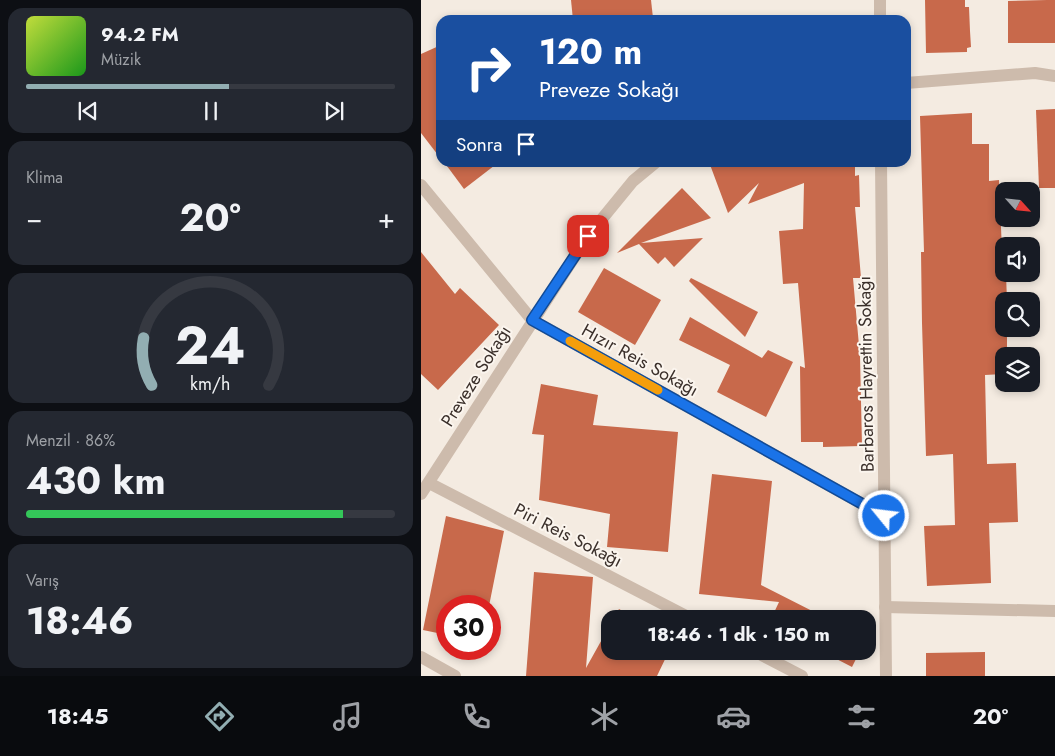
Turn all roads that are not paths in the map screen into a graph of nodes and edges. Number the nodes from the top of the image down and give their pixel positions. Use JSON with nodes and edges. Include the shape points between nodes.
{"nodes":[{"id":1,"x":879,"y":0,"type":"edge"},
{"id":2,"x":880,"y":15,"type":"edge"},
{"id":3,"x":1055,"y":76,"type":"edge"},
{"id":4,"x":911,"y":82,"type":"edge"},
{"id":5,"x":650,"y":167,"type":"edge"},
{"id":6,"x":881,"y":167,"type":"edge"},
{"id":7,"x":421,"y":185,"type":"edge"},
{"id":8,"x":532,"y":320,"type":"junction"},
{"id":9,"x":429,"y":483,"type":"junction"},
{"id":10,"x":421,"y":494,"type":"edge"},
{"id":11,"x":884,"y":516,"type":"junction"},
{"id":12,"x":885,"y":607,"type":"junction"},
{"id":13,"x":675,"y":610,"type":"edge"},
{"id":14,"x":1055,"y":611,"type":"edge"},
{"id":15,"x":421,"y":656,"type":"edge"},
{"id":16,"x":771,"y":660,"type":"edge"},
{"id":17,"x":455,"y":676,"type":"edge"},
{"id":18,"x":802,"y":676,"type":"edge"},
{"id":19,"x":886,"y":676,"type":"edge"}],
"edges":[{"from":1,"to":2,"type":"street"},
{"from":3,"to":4,"type":"street","via":[[1035,73]]},
{"from":5,"to":8,"type":"street","name":"Preveze Sokağı","via":[[633,181],[588,236]]},
{"from":6,"to":11,"type":"street","name":"Barbaros Hayrettin Sokağı"},
{"from":7,"to":8,"type":"street","name":"Hızır Reis Sokağı"},
{"from":8,"to":9,"type":"street","name":"Preveze Sokağı"},
{"from":8,"to":11,"type":"street","name":"Hızır Reis Sokağı"},
{"from":9,"to":10,"type":"street","name":"Preveze Sokağı"},
{"from":9,"to":13,"type":"street","name":"Piri Reis Sokağı"},
{"from":11,"to":12,"type":"street","name":"Barbaros Hayrettin Sokağı"},
{"from":12,"to":14,"type":"street"},
{"from":12,"to":19,"type":"street","name":"Barbaros Hayrettin Sokağı"},
{"from":15,"to":17,"type":"street"},
{"from":16,"to":18,"type":"street"}]}
